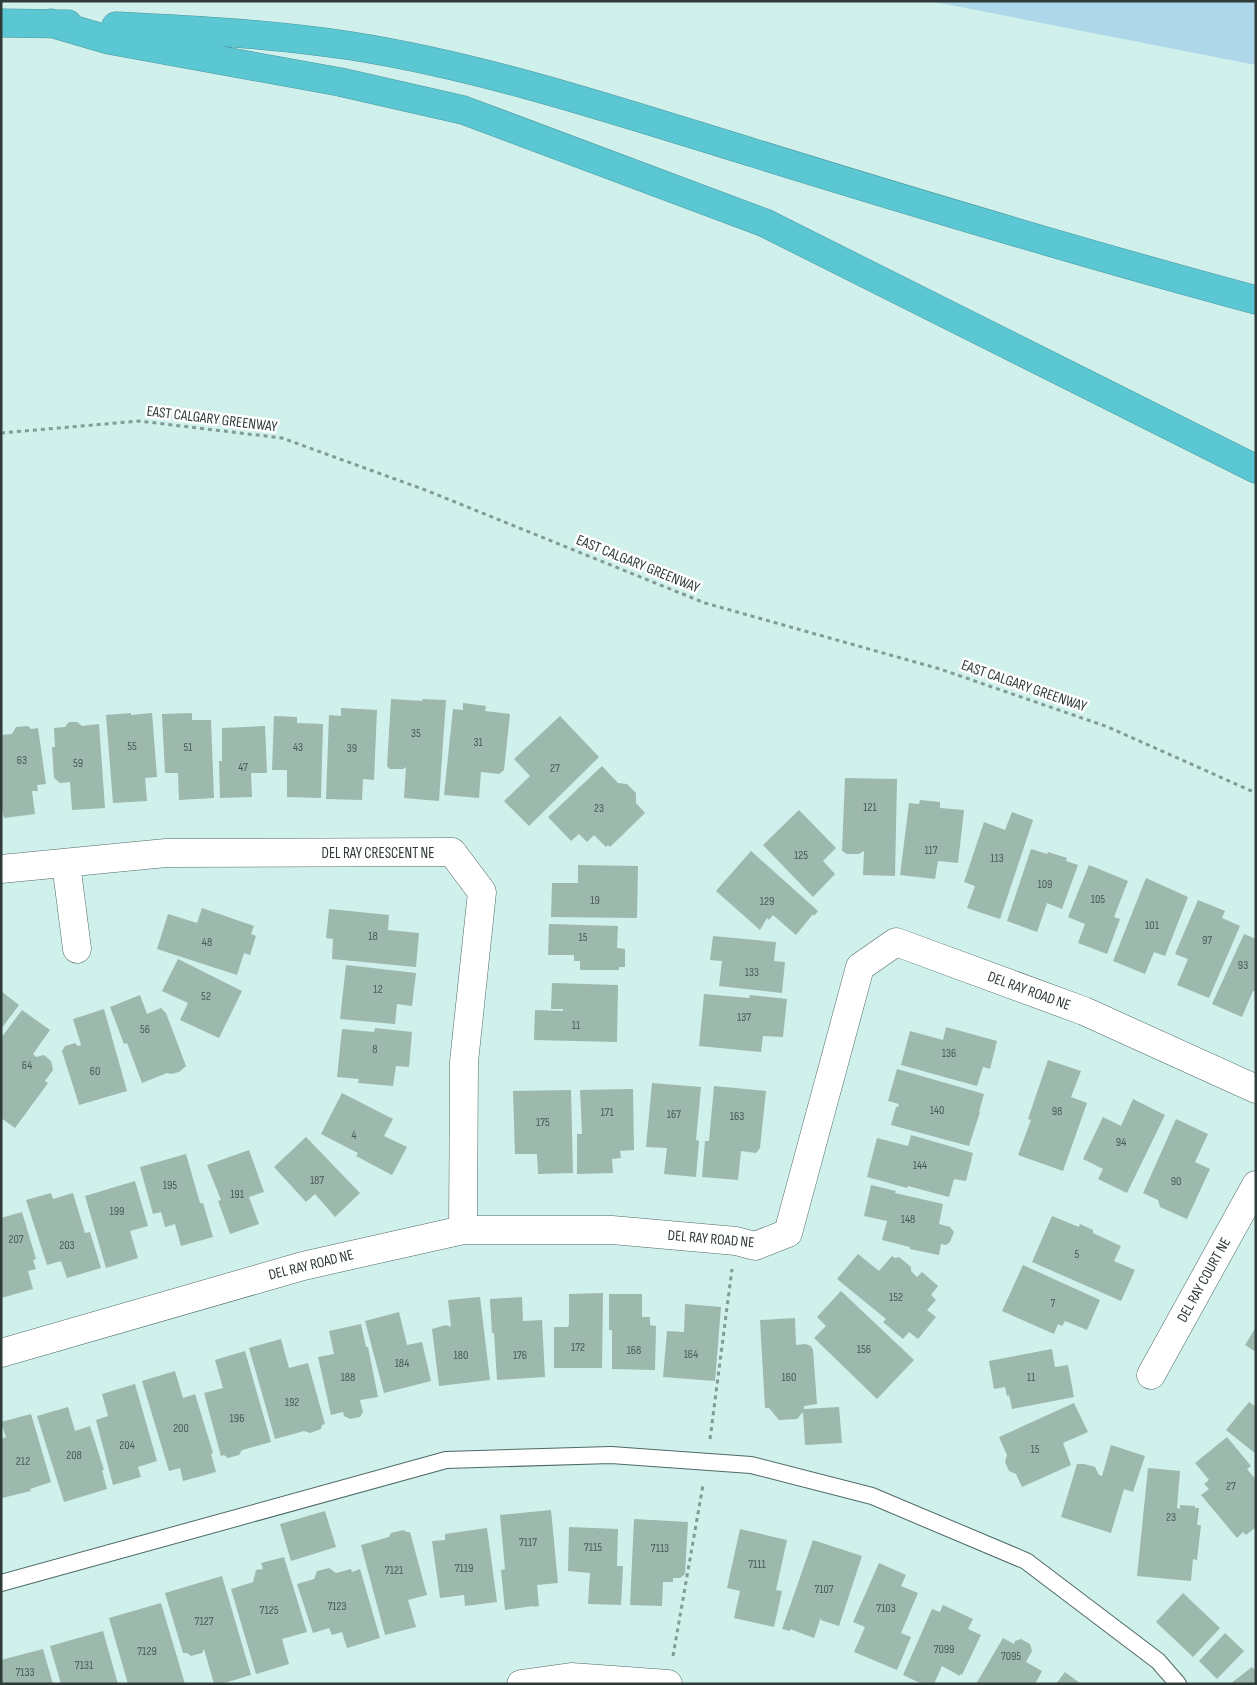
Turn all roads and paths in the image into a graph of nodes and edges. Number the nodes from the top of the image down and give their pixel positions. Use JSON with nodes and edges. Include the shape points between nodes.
{"nodes":[{"id":1,"x":1,"y":23,"type":"edge"},
{"id":2,"x":51,"y":23,"type":"junction"},
{"id":3,"x":1256,"y":300,"type":"edge"},
{"id":4,"x":1,"y":433,"type":"edge"},
{"id":5,"x":1256,"y":469,"type":"edge"},
{"id":6,"x":1256,"y":793,"type":"edge"},
{"id":7,"x":66,"y":863,"type":"junction"},
{"id":8,"x":1,"y":869,"type":"edge"},
{"id":9,"x":77,"y":949,"type":"dead end"},
{"id":10,"x":1256,"y":1089,"type":"edge"},
{"id":11,"x":1256,"y":1185,"type":"edge"},
{"id":12,"x":463,"y":1230,"type":"junction"},
{"id":13,"x":1,"y":1352,"type":"edge"},
{"id":14,"x":1151,"y":1375,"type":"dead end"},
{"id":15,"x":1,"y":1582,"type":"edge"},
{"id":16,"x":521,"y":1684,"type":"edge"},
{"id":17,"x":668,"y":1684,"type":"edge"},
{"id":18,"x":1178,"y":1684,"type":"edge"}],
"edges":[{"from":1,"to":2,"type":"highway"},
{"from":2,"to":3,"type":"highway","via":[[267,35],[352,46],[461,68],[604,106],[1100,257]]},
{"from":2,"to":5,"type":"highway","via":[[109,40],[340,82],[463,110],[766,223]]},
{"from":4,"to":6,"type":"path","name":"EAST CALGARY GREENWAY","via":[[139,421],[282,438],[428,492],[705,603],[940,669],[1108,727]]},
{"from":7,"to":8,"type":"street","name":"DEL RAY CRESCENT NE"},
{"from":7,"to":9,"type":"street"},
{"from":7,"to":12,"type":"street","name":"DEL RAY CRESCENT NE","via":[[166,853],[452,852],[482,892],[464,1062]]},
{"from":10,"to":12,"type":"street","name":"DEL RAY ROAD NE","via":[[1084,1011],[896,942],[860,967],[788,1233],[755,1246],[736,1241],[612,1230]]},
{"from":11,"to":14,"type":"street","name":"DEL RAY COURT NE"},
{"from":12,"to":13,"type":"street","name":"DEL RAY ROAD NE","via":[[303,1266]]},
{"from":15,"to":18,"type":"lane","via":[[446,1460],[611,1455],[751,1465],[872,1496],[1026,1561],[1158,1661]]},
{"from":16,"to":17,"type":"street","via":[[570,1677]]}]}
